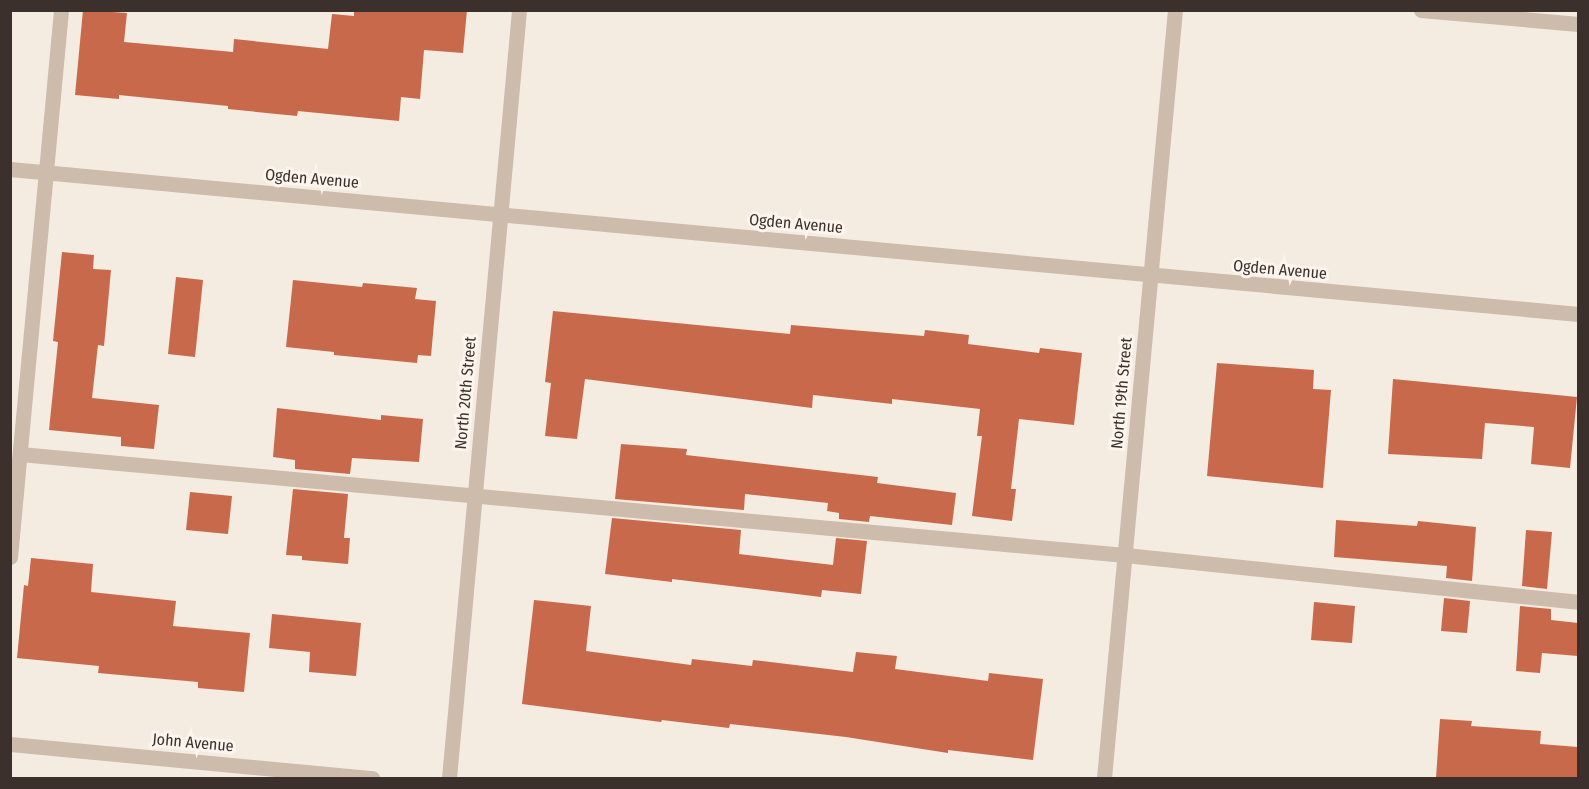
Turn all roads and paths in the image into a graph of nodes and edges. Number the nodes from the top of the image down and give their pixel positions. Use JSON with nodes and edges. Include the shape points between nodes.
{"nodes":[{"id":1,"x":61,"y":10,"type":"edge"},
{"id":2,"x":519,"y":10,"type":"edge"},
{"id":3,"x":1175,"y":10,"type":"edge"},
{"id":4,"x":1421,"y":10,"type":"edge"},
{"id":5,"x":1578,"y":24,"type":"edge"},
{"id":6,"x":10,"y":169,"type":"edge"},
{"id":7,"x":46,"y":172,"type":"junction"},
{"id":8,"x":501,"y":214,"type":"junction"},
{"id":9,"x":1150,"y":276,"type":"junction"},
{"id":10,"x":1578,"y":314,"type":"edge"},
{"id":11,"x":20,"y":454,"type":"junction"},
{"id":12,"x":475,"y":496,"type":"junction"},
{"id":13,"x":1125,"y":555,"type":"junction"},
{"id":14,"x":10,"y":557,"type":"edge"},
{"id":15,"x":1578,"y":602,"type":"edge"},
{"id":16,"x":10,"y":744,"type":"edge"},
{"id":17,"x":372,"y":778,"type":"edge"},
{"id":18,"x":449,"y":778,"type":"edge"},
{"id":19,"x":1104,"y":778,"type":"edge"}],
"edges":[{"from":1,"to":7,"type":"street"},
{"from":2,"to":8,"type":"street","name":"North 20th Street"},
{"from":3,"to":9,"type":"street","name":"North 19th Street"},
{"from":4,"to":5,"type":"street"},
{"from":6,"to":7,"type":"street","name":"Ogden Avenue"},
{"from":7,"to":8,"type":"street","name":"Ogden Avenue"},
{"from":7,"to":11,"type":"street"},
{"from":8,"to":9,"type":"street","name":"Ogden Avenue"},
{"from":8,"to":12,"type":"street","name":"North 20th Street"},
{"from":9,"to":10,"type":"street","name":"Ogden Avenue"},
{"from":9,"to":13,"type":"street","name":"North 19th Street"},
{"from":11,"to":12,"type":"street"},
{"from":11,"to":14,"type":"street"},
{"from":12,"to":13,"type":"street"},
{"from":12,"to":18,"type":"street","name":"North 20th Street"},
{"from":13,"to":15,"type":"street"},
{"from":13,"to":19,"type":"street","name":"North 19th Street"},
{"from":16,"to":17,"type":"street","name":"John Avenue"}]}
